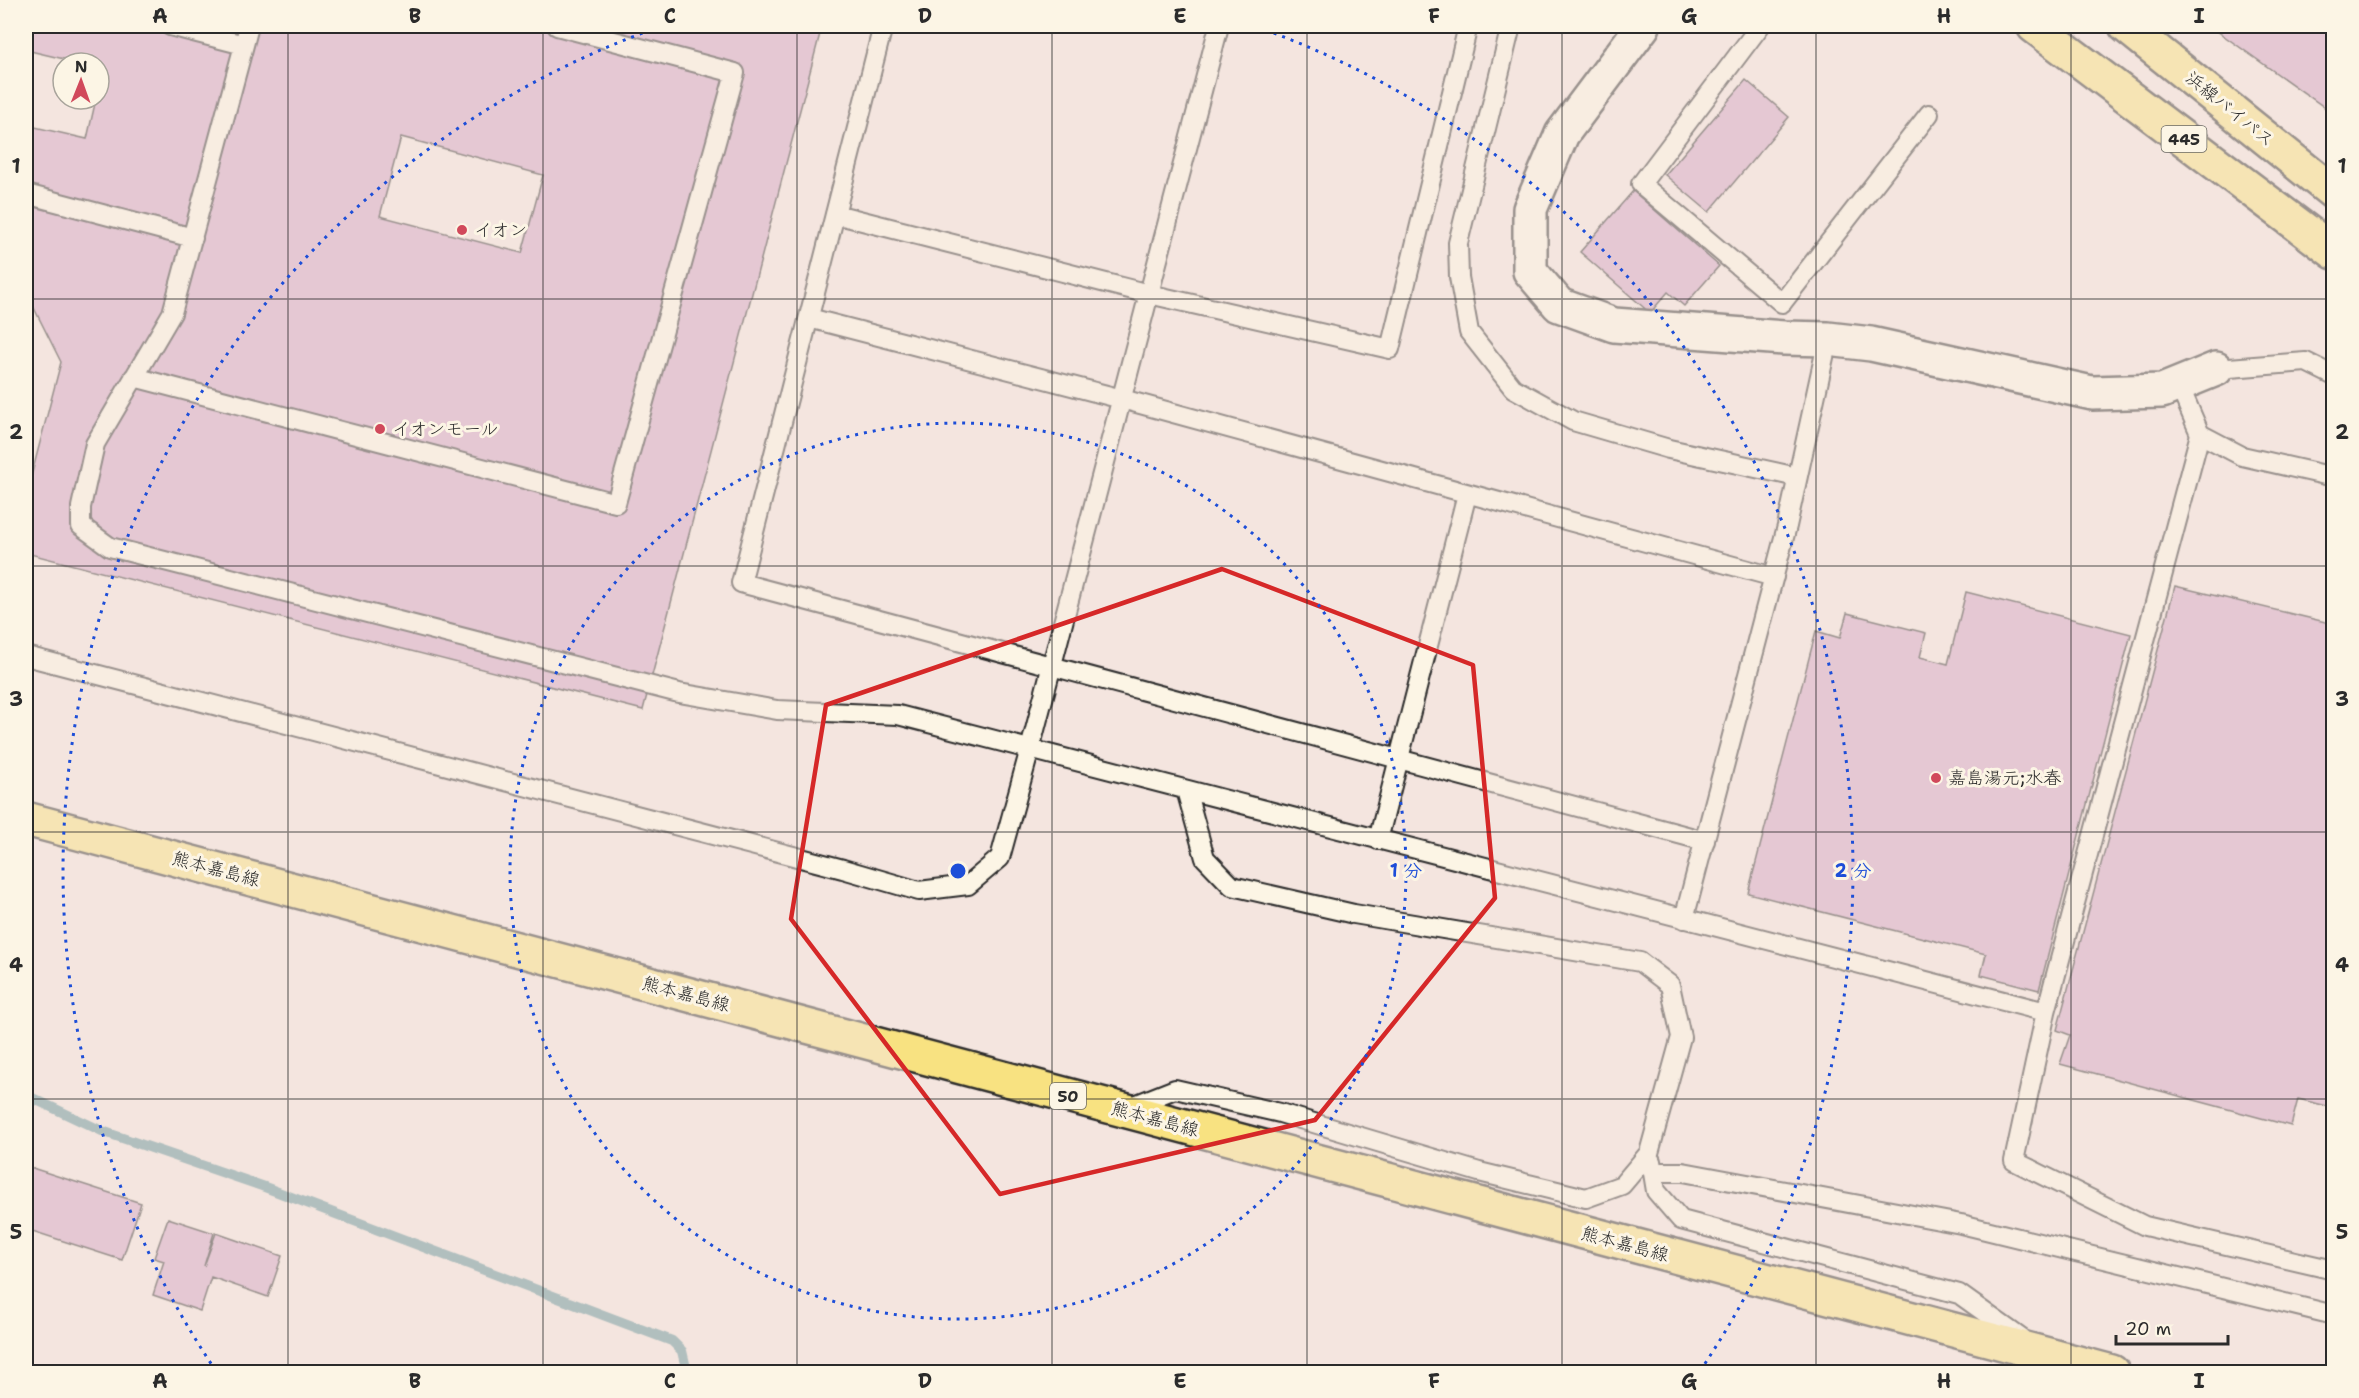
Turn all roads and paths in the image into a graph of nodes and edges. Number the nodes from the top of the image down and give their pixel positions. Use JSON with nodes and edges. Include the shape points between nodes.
{"nodes":[{"id":1,"x":170,"y":26,"type":"edge"},
{"id":2,"x":249,"y":26,"type":"edge"},
{"id":3,"x":557,"y":26,"type":"edge"},
{"id":4,"x":883,"y":26,"type":"edge"},
{"id":5,"x":1219,"y":26,"type":"edge"},
{"id":6,"x":1468,"y":26,"type":"edge"},
{"id":7,"x":1511,"y":26,"type":"edge"},
{"id":8,"x":1643,"y":26,"type":"edge"},
{"id":9,"x":1760,"y":26,"type":"edge"},
{"id":10,"x":2034,"y":26,"type":"edge"},
{"id":11,"x":2126,"y":26,"type":"edge"},
{"id":12,"x":244,"y":45,"type":"junction"},
{"id":13,"x":1929,"y":114,"type":"dead end"},
{"id":14,"x":2334,"y":193,"type":"edge"},
{"id":15,"x":26,"y":194,"type":"edge"},
{"id":16,"x":835,"y":214,"type":"junction"},
{"id":17,"x":193,"y":238,"type":"junction"},
{"id":18,"x":2334,"y":252,"type":"edge"},
{"id":19,"x":1149,"y":294,"type":"junction"},
{"id":20,"x":1782,"y":303,"type":"junction"},
{"id":21,"x":809,"y":318,"type":"junction"},
{"id":22,"x":1784,"y":338,"type":"junction"},
{"id":23,"x":1828,"y":339,"type":"junction"},
{"id":24,"x":2216,"y":369,"type":"joint"},
{"id":25,"x":2334,"y":376,"type":"edge"},
{"id":26,"x":134,"y":377,"type":"junction"},
{"id":27,"x":2179,"y":385,"type":"junction"},
{"id":28,"x":1122,"y":399,"type":"junction"},
{"id":29,"x":2200,"y":434,"type":"junction"},
{"id":30,"x":1797,"y":477,"type":"junction"},
{"id":31,"x":2334,"y":477,"type":"edge"},
{"id":32,"x":1467,"y":494,"type":"junction"},
{"id":33,"x":1774,"y":577,"type":"junction"},
{"id":34,"x":26,"y":656,"type":"edge"},
{"id":35,"x":1052,"y":666,"type":"junction"},
{"id":36,"x":1030,"y":749,"type":"junction"},
{"id":37,"x":1400,"y":758,"type":"junction"},
{"id":38,"x":1186,"y":790,"type":"junction"},
{"id":39,"x":26,"y":819,"type":"edge"},
{"id":40,"x":1378,"y":840,"type":"junction"},
{"id":41,"x":1705,"y":841,"type":"junction"},
{"id":42,"x":1684,"y":920,"type":"junction"},
{"id":43,"x":2046,"y":1012,"type":"junction"},
{"id":44,"x":1122,"y":1110,"type":"junction"},
{"id":45,"x":1649,"y":1153,"type":"junction"},
{"id":46,"x":1653,"y":1172,"type":"junction"},
{"id":47,"x":2334,"y":1270,"type":"edge"},
{"id":48,"x":2334,"y":1315,"type":"edge"},
{"id":49,"x":2042,"y":1354,"type":"junction"},
{"id":50,"x":2112,"y":1372,"type":"edge"}],
"edges":[{"from":1,"to":12,"type":"lane"},
{"from":2,"to":12,"type":"lane"},
{"from":3,"to":26,"type":"lane","via":[[735,73],[616,503]]},
{"from":4,"to":16,"type":"lane"},
{"from":5,"to":19,"type":"lane"},
{"from":6,"to":19,"type":"lane","via":[[1390,350]]},
{"from":7,"to":30,"type":"lane","via":[[1458,243],[1459,278],[1469,332],[1513,388],[1573,421],[1669,449]]},
{"from":8,"to":22,"type":"street","via":[[1562,134],[1530,209],[1530,271],[1559,305],[1614,326]]},
{"from":9,"to":20,"type":"lane","via":[[1641,184]]},
{"from":10,"to":18,"type":"main road","number":"445"},
{"from":11,"to":14,"type":"main road","name":"浜線バイパス"},
{"from":12,"to":17,"type":"lane"},
{"from":13,"to":20,"type":"lane"},
{"from":15,"to":17,"type":"lane"},
{"from":16,"to":19,"type":"lane"},
{"from":16,"to":21,"type":"lane"},
{"from":17,"to":26,"type":"lane","via":[[172,313]]},
{"from":19,"to":28,"type":"lane"},
{"from":20,"to":22,"type":"lane"},
{"from":21,"to":28,"type":"lane"},
{"from":21,"to":35,"type":"lane","via":[[741,583]]},
{"from":22,"to":23,"type":"street"},
{"from":23,"to":27,"type":"street","via":[[1871,344],[2092,393],[2162,391]]},
{"from":23,"to":30,"type":"lane"},
{"from":24,"to":25,"type":"lane","via":[[2306,362]]},
{"from":24,"to":27,"type":"street"},
{"from":26,"to":36,"type":"lane","via":[[95,444],[81,507],[81,526],[110,547],[679,693],[777,710],[898,715]]},
{"from":27,"to":29,"type":"lane"},
{"from":28,"to":32,"type":"lane"},
{"from":28,"to":35,"type":"lane"},
{"from":29,"to":31,"type":"lane","via":[[2242,456]]},
{"from":29,"to":43,"type":"lane"},
{"from":30,"to":33,"type":"lane"},
{"from":32,"to":33,"type":"lane"},
{"from":32,"to":37,"type":"lane"},
{"from":33,"to":41,"type":"lane"},
{"from":34,"to":36,"type":"lane","via":[[919,891],[968,885],[1000,858]]},
{"from":35,"to":36,"type":"lane"},
{"from":35,"to":37,"type":"lane"},
{"from":36,"to":38,"type":"lane"},
{"from":37,"to":40,"type":"lane"},
{"from":37,"to":41,"type":"lane"},
{"from":38,"to":40,"type":"lane"},
{"from":38,"to":45,"type":"lane","via":[[1205,858],[1232,886],[1354,914],[1640,962],[1670,985],[1681,1037]]},
{"from":39,"to":44,"type":"main road","name":"熊本嘉島線","number":"50"},
{"from":40,"to":42,"type":"lane"},
{"from":41,"to":42,"type":"lane"},
{"from":42,"to":43,"type":"lane"},
{"from":43,"to":47,"type":"lane","via":[[2014,1161],[2145,1226]]},
{"from":44,"to":45,"type":"lane","via":[[1175,1089],[1280,1113],[1479,1172],[1586,1198],[1623,1185]]},
{"from":44,"to":49,"type":"main road","name":"熊本嘉島線","number":"50"},
{"from":45,"to":46,"type":"lane"},
{"from":46,"to":48,"type":"lane","via":[[1683,1172],[1961,1224]]},
{"from":46,"to":49,"type":"lane","via":[[1656,1191],[1681,1220],[1959,1294]]},
{"from":49,"to":50,"type":"main road","name":"熊本嘉島線","number":"50"}]}
